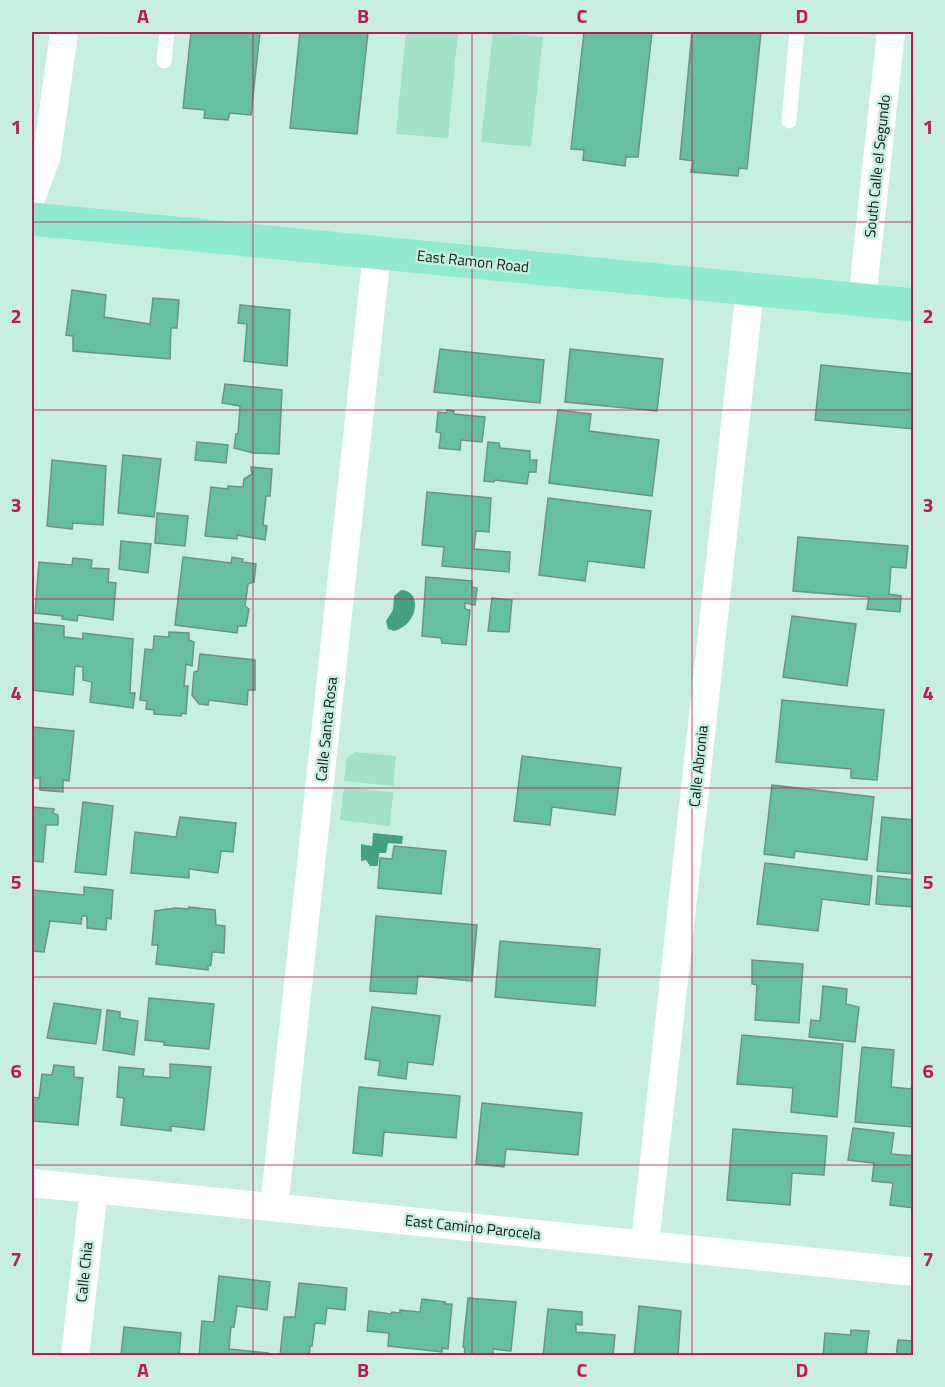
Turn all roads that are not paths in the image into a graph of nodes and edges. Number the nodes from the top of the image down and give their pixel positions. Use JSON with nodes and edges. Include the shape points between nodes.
{"nodes":[{"id":1,"x":64,"y":32,"type":"edge"},
{"id":2,"x":167,"y":32,"type":"edge"},
{"id":3,"x":797,"y":32,"type":"edge"},
{"id":4,"x":891,"y":32,"type":"edge"},
{"id":5,"x":164,"y":61,"type":"dead end"},
{"id":6,"x":789,"y":121,"type":"dead end"},
{"id":7,"x":32,"y":196,"type":"edge"},
{"id":8,"x":32,"y":219,"type":"edge"},
{"id":9,"x":377,"y":252,"type":"junction"},
{"id":10,"x":750,"y":289,"type":"junction"},
{"id":11,"x":862,"y":300,"type":"junction"},
{"id":12,"x":914,"y":305,"type":"edge"},
{"id":13,"x":32,"y":1183,"type":"edge"},
{"id":14,"x":94,"y":1189,"type":"junction"},
{"id":15,"x":274,"y":1207,"type":"junction"},
{"id":16,"x":645,"y":1244,"type":"junction"},
{"id":17,"x":914,"y":1272,"type":"edge"},
{"id":18,"x":75,"y":1356,"type":"edge"}],
"edges":[{"from":1,"to":7,"type":"street","via":[[47,155]]},
{"from":2,"to":5,"type":"lane"},
{"from":3,"to":6,"type":"lane"},
{"from":4,"to":11,"type":"street","name":"South Calle el Segundo"},
{"from":8,"to":9,"type":"main road","name":"East Ramon Road"},
{"from":9,"to":10,"type":"main road","name":"East Ramon Road"},
{"from":9,"to":15,"type":"street","name":"Calle Santa Rosa"},
{"from":10,"to":11,"type":"main road","name":"East Ramon Road"},
{"from":10,"to":16,"type":"street","name":"Calle Abronia"},
{"from":11,"to":12,"type":"main road","name":"East Ramon Road"},
{"from":13,"to":14,"type":"street","name":"East Camino Parocela"},
{"from":14,"to":15,"type":"street","name":"East Camino Parocela"},
{"from":14,"to":18,"type":"street","name":"Calle Chia"},
{"from":15,"to":16,"type":"street","name":"East Camino Parocela"},
{"from":16,"to":17,"type":"street","name":"East Camino Parocela"}]}
